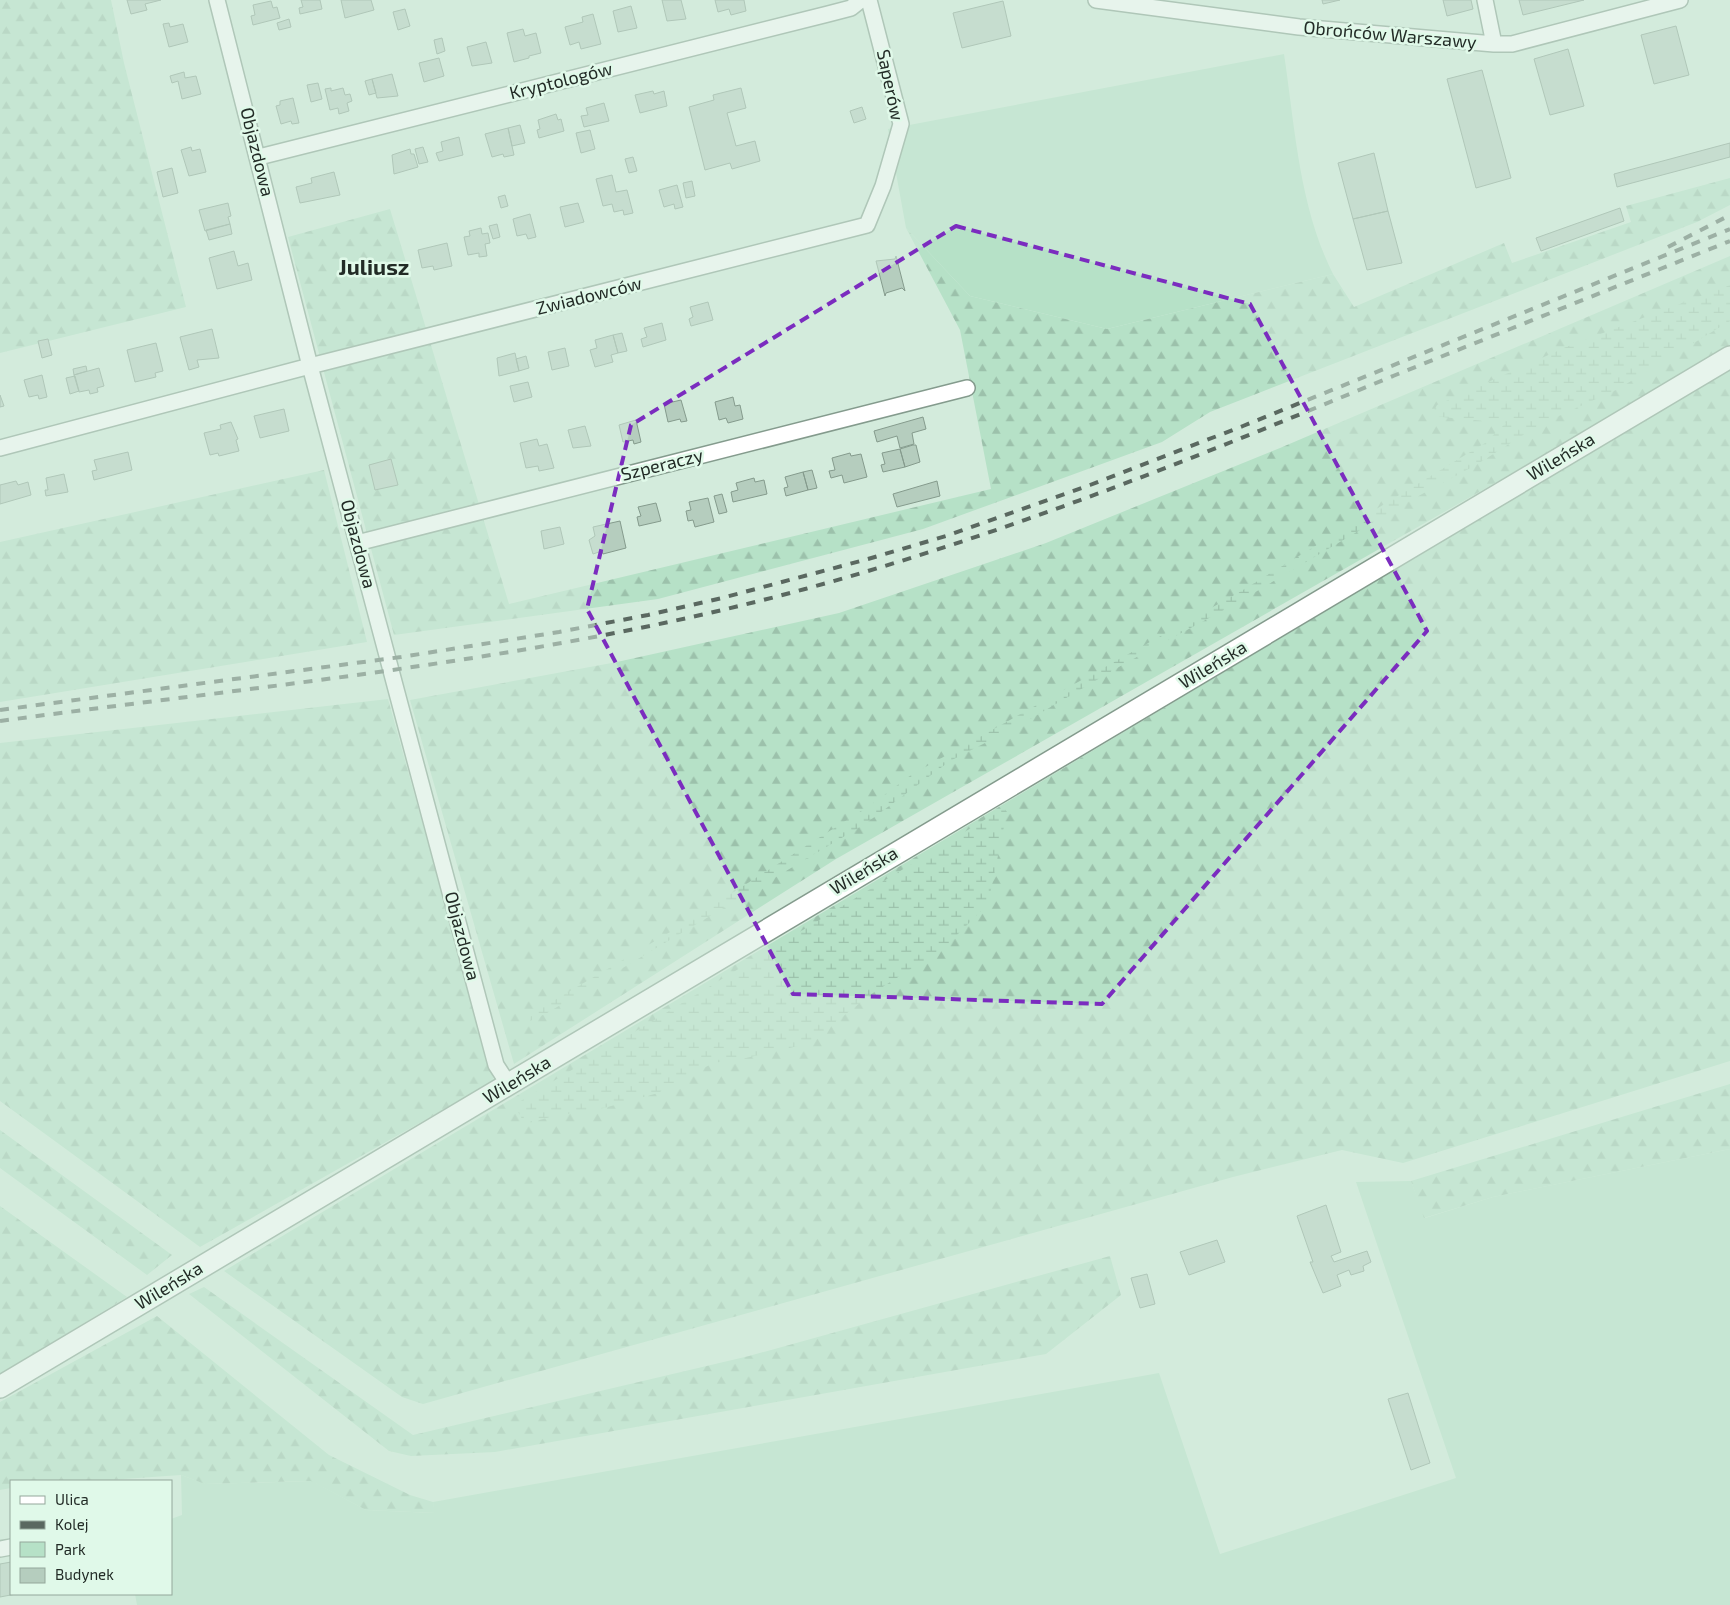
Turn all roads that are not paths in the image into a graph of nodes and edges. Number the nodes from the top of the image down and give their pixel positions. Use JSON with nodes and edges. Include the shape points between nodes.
{"nodes":[{"id":1,"x":217,"y":0,"type":"edge"},
{"id":2,"x":861,"y":0,"type":"edge"},
{"id":3,"x":869,"y":0,"type":"edge"},
{"id":4,"x":1096,"y":0,"type":"edge"},
{"id":5,"x":1485,"y":0,"type":"edge"},
{"id":6,"x":1680,"y":0,"type":"edge"},
{"id":7,"x":1494,"y":44,"type":"junction"},
{"id":8,"x":258,"y":157,"type":"junction"},
{"id":9,"x":867,"y":226,"type":"joint"},
{"id":10,"x":1730,"y":356,"type":"edge"},
{"id":11,"x":310,"y":366,"type":"junction"},
{"id":12,"x":967,"y":388,"type":"dead end"},
{"id":13,"x":0,"y":448,"type":"edge"},
{"id":14,"x":357,"y":542,"type":"junction"},
{"id":15,"x":509,"y":1084,"type":"junction"},
{"id":16,"x":0,"y":1387,"type":"edge"}],
"edges":[{"from":1,"to":8,"type":"street","name":"Objazdowa"},
{"from":2,"to":8,"type":"street","name":"Kryptologów","via":[[851,8],[828,14]]},
{"from":3,"to":9,"type":"street","name":"Saperów","via":[[901,124],[883,186]]},
{"from":4,"to":7,"type":"street","name":"Obrońców Warszawy","via":[[1299,27]]},
{"from":5,"to":7,"type":"street"},
{"from":6,"to":7,"type":"street","name":"Obrońców Warszawy","via":[[1512,44]]},
{"from":8,"to":11,"type":"street","name":"Objazdowa"},
{"from":9,"to":11,"type":"street","name":"Zwiadowców"},
{"from":10,"to":15,"type":"street","name":"Wileńska"},
{"from":11,"to":13,"type":"street","name":"Zwiadowców"},
{"from":11,"to":14,"type":"street","name":"Objazdowa"},
{"from":12,"to":14,"type":"street","name":"Szperaczy"},
{"from":14,"to":15,"type":"street","name":"Objazdowa","via":[[496,1065]]},
{"from":15,"to":16,"type":"street","name":"Wileńska"}]}
